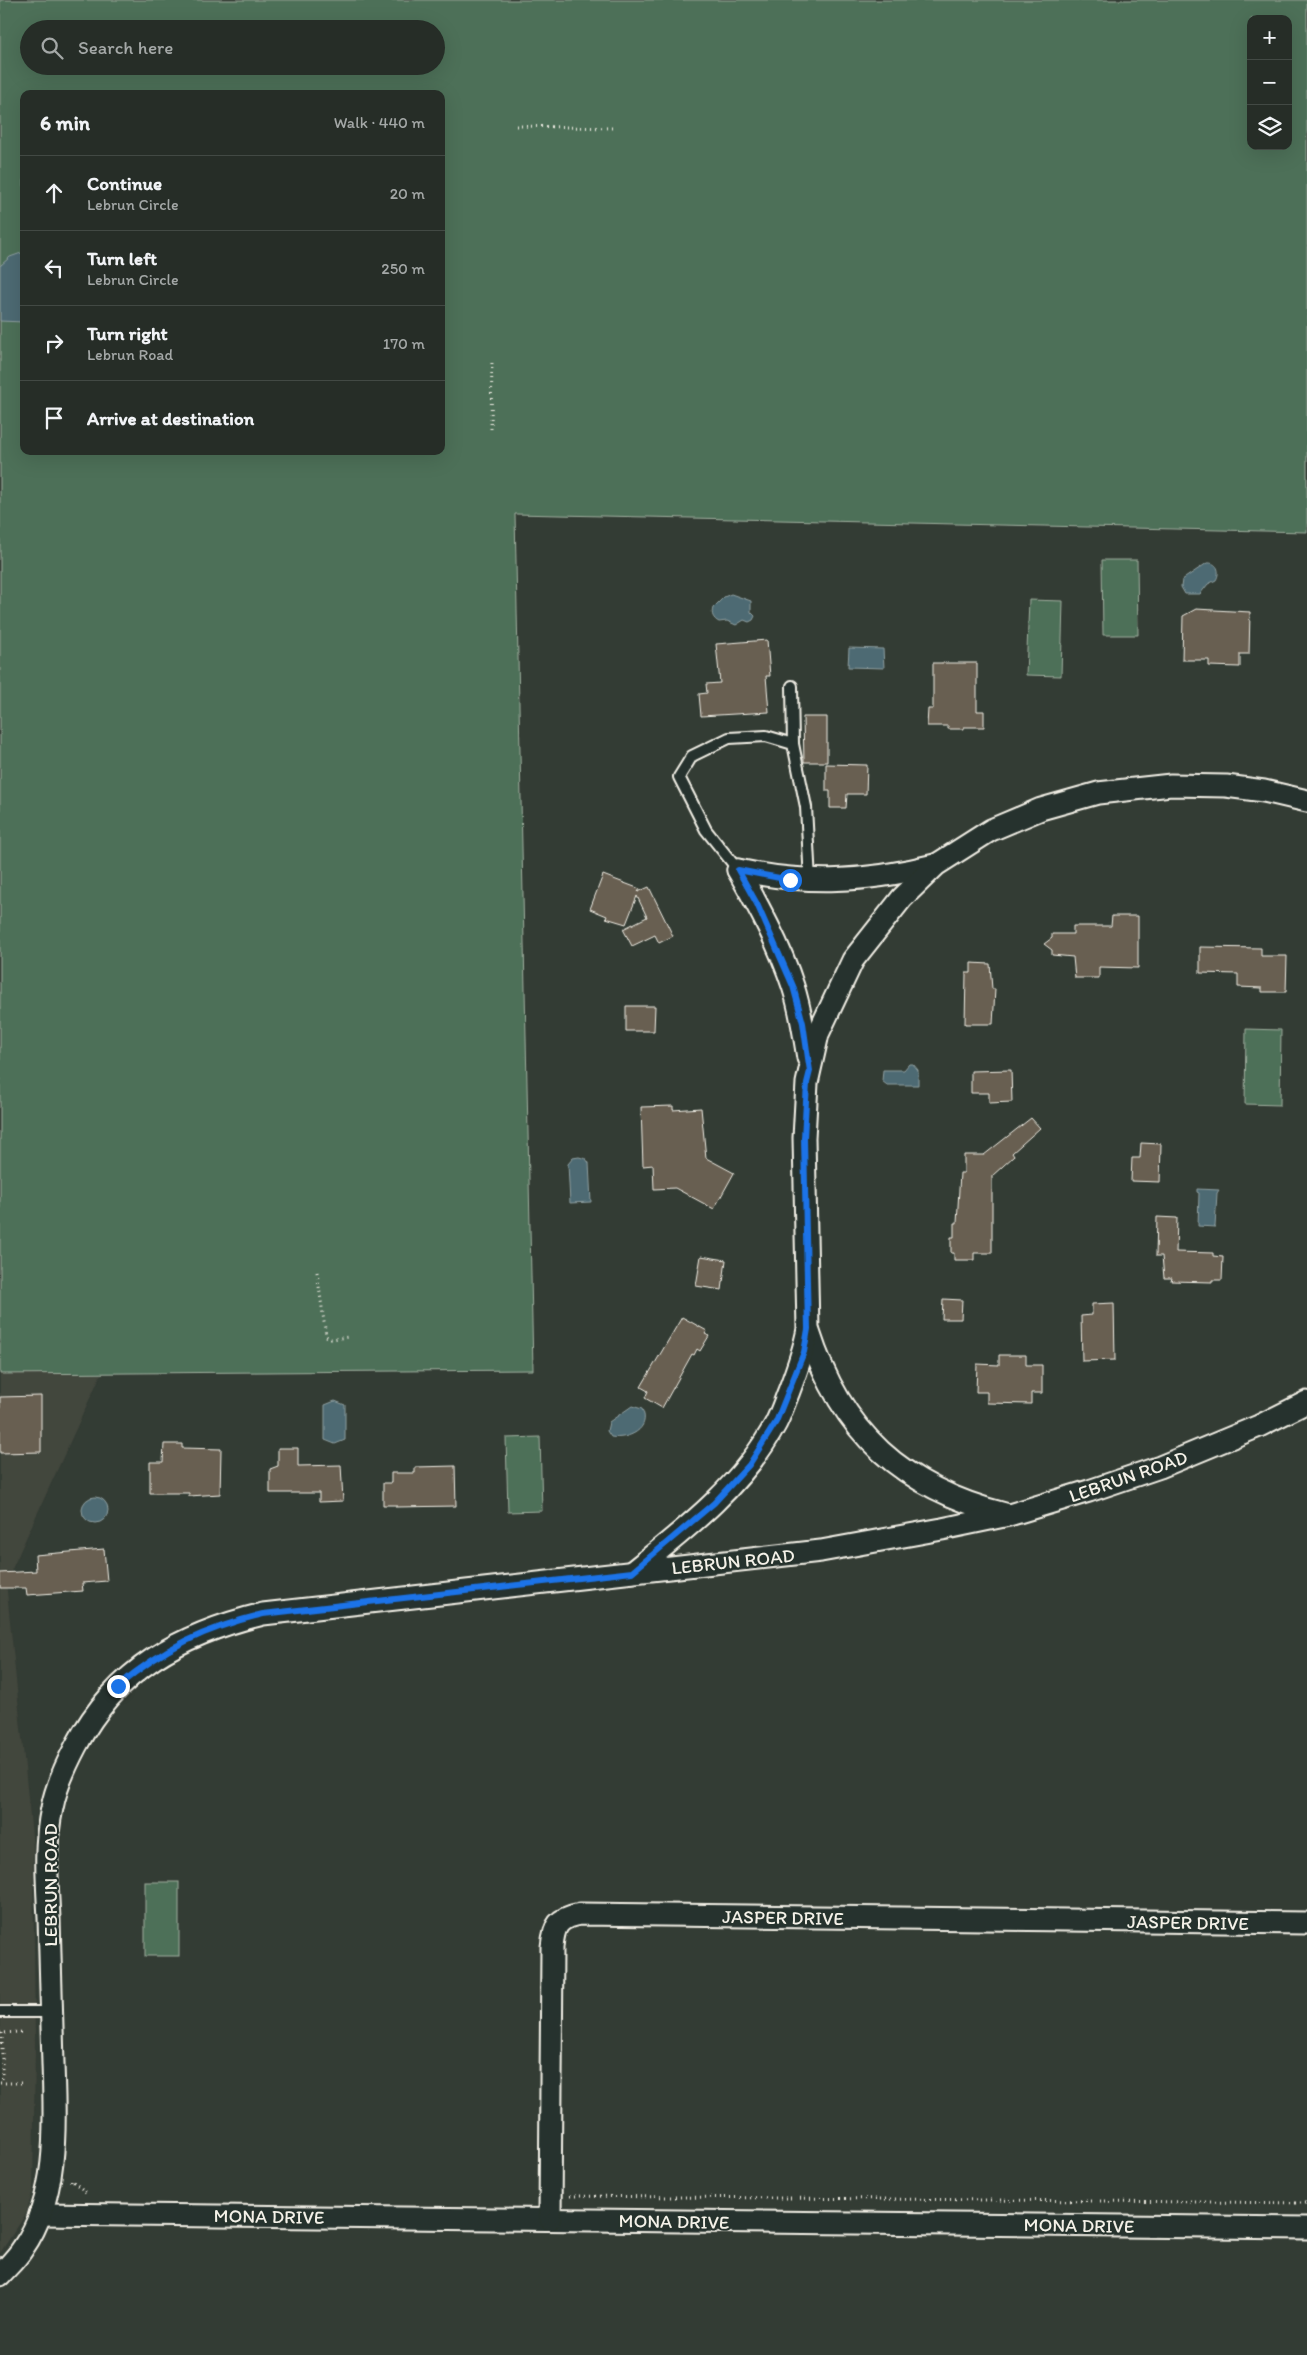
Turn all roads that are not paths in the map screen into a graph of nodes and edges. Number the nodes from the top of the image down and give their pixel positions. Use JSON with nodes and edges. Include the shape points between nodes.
{"nodes":[{"id":1,"x":792,"y":686,"type":"dead end"},
{"id":2,"x":793,"y":744,"type":"junction"},
{"id":3,"x":1307,"y":801,"type":"edge"},
{"id":4,"x":936,"y":865,"type":"junction"},
{"id":5,"x":738,"y":870,"type":"junction"},
{"id":6,"x":810,"y":881,"type":"junction"},
{"id":7,"x":810,"y":1071,"type":"junction"},
{"id":8,"x":808,"y":1329,"type":"junction"},
{"id":9,"x":1307,"y":1402,"type":"edge"},
{"id":10,"x":1009,"y":1515,"type":"junction"},
{"id":11,"x":632,"y":1572,"type":"junction"},
{"id":12,"x":1307,"y":1923,"type":"edge"},
{"id":13,"x":0,"y":2012,"type":"edge"},
{"id":14,"x":52,"y":2012,"type":"junction"},
{"id":15,"x":40,"y":2214,"type":"junction"},
{"id":16,"x":550,"y":2219,"type":"junction"},
{"id":17,"x":1307,"y":2228,"type":"edge"},
{"id":18,"x":0,"y":2275,"type":"edge"}],
"edges":[{"from":1,"to":2,"type":"lane"},
{"from":2,"to":5,"type":"lane","via":[[766,736],[728,738],[692,756],[679,777],[706,830]]},
{"from":2,"to":6,"type":"lane","via":[[806,807]]},
{"from":3,"to":4,"type":"street","via":[[1226,786],[1171,784],[1098,793],[1041,809],[991,830]]},
{"from":4,"to":6,"type":"street","via":[[862,880]]},
{"from":4,"to":7,"type":"street","via":[[902,898],[853,960],[818,1034]]},
{"from":5,"to":6,"type":"street"},
{"from":5,"to":7,"type":"street","via":[[757,904],[793,986],[803,1023]]},
{"from":7,"to":8,"type":"street","via":[[804,1138]]},
{"from":8,"to":10,"type":"street","via":[[827,1379],[842,1406],[861,1432],[891,1460],[932,1489],[977,1507]]},
{"from":8,"to":11,"type":"street","via":[[804,1352],[776,1422],[749,1465],[714,1503]]},
{"from":9,"to":10,"type":"street","name":"LEBRUN ROAD","via":[[1160,1467]]},
{"from":10,"to":11,"type":"street","name":"LEBRUN ROAD","via":[[821,1551]]},
{"from":11,"to":14,"type":"street","name":"LEBRUN ROAD","via":[[263,1614],[212,1628],[147,1662],[118,1686],[83,1733],[65,1767],[52,1807],[46,1850]]},
{"from":12,"to":16,"type":"street","name":"JASPER DRIVE","via":[[566,1916],[553,1933],[552,1947]]},
{"from":13,"to":14,"type":"lane"},
{"from":14,"to":15,"type":"street","name":"LEBRUN ROAD","via":[[54,2100],[50,2178]]},
{"from":15,"to":16,"type":"street","name":"MONA DRIVE"},
{"from":15,"to":18,"type":"street","name":"LEBRUN ROAD","via":[[24,2248]]},
{"from":16,"to":17,"type":"street","name":"MONA DRIVE"}]}
